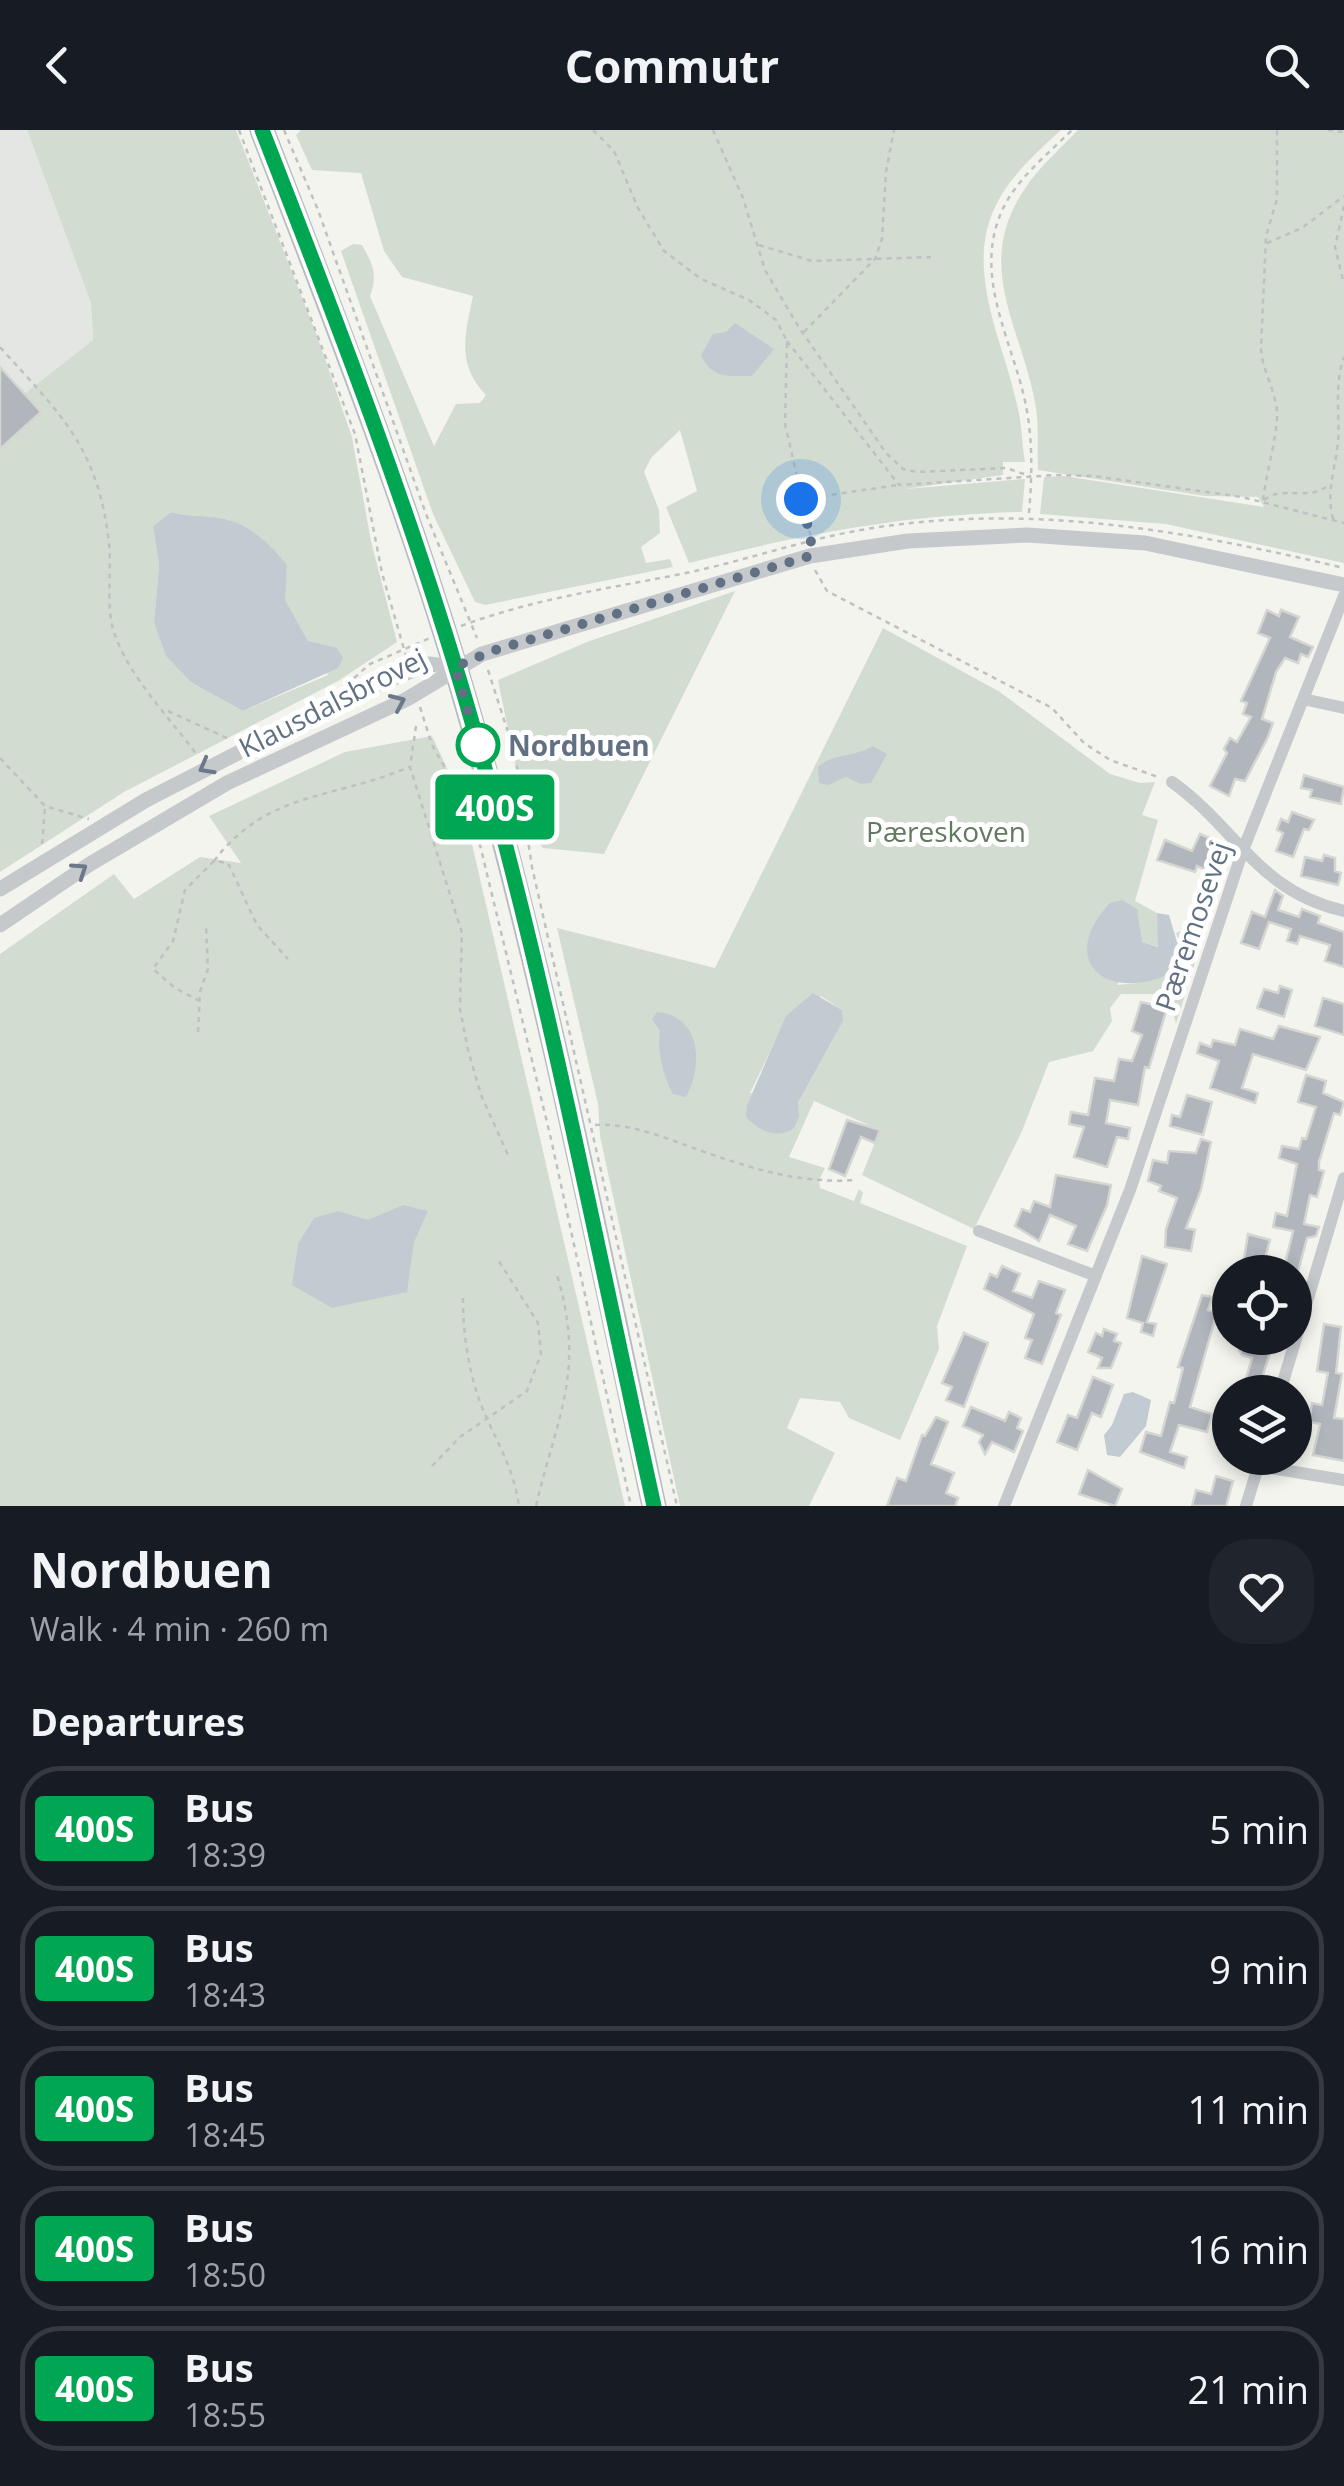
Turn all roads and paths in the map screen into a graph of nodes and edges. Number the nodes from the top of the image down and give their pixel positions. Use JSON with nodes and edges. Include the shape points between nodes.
{"nodes":[{"id":1,"x":239,"y":130,"type":"edge"},
{"id":2,"x":262,"y":130,"type":"edge"},
{"id":3,"x":593,"y":130,"type":"edge"},
{"id":4,"x":714,"y":130,"type":"edge"},
{"id":5,"x":894,"y":130,"type":"edge"},
{"id":6,"x":1072,"y":130,"type":"edge"},
{"id":7,"x":1277,"y":130,"type":"edge"},
{"id":8,"x":1328,"y":130,"type":"edge"},
{"id":9,"x":1344,"y":132,"type":"edge"},
{"id":10,"x":1344,"y":196,"type":"edge"},
{"id":11,"x":1344,"y":206,"type":"edge"},
{"id":12,"x":758,"y":244,"type":"junction"},
{"id":13,"x":1266,"y":244,"type":"junction"},
{"id":14,"x":930,"y":256,"type":"dead end"},
{"id":15,"x":876,"y":259,"type":"junction"},
{"id":16,"x":1344,"y":284,"type":"edge"},
{"id":17,"x":803,"y":333,"type":"junction"},
{"id":18,"x":787,"y":341,"type":"junction"},
{"id":19,"x":0,"y":347,"type":"edge"},
{"id":20,"x":14,"y":350,"type":"dead end"},
{"id":21,"x":8,"y":356,"type":"junction"},
{"id":22,"x":1344,"y":357,"type":"edge"},
{"id":23,"x":1032,"y":477,"type":"junction"},
{"id":24,"x":900,"y":485,"type":"junction"},
{"id":25,"x":1328,"y":485,"type":"junction"},
{"id":26,"x":801,"y":499,"type":"junction"},
{"id":27,"x":1262,"y":501,"type":"junction"},
{"id":28,"x":1333,"y":521,"type":"junction"},
{"id":29,"x":1344,"y":523,"type":"edge"},
{"id":30,"x":811,"y":548,"type":"junction"},
{"id":31,"x":1344,"y":585,"type":"edge"},
{"id":32,"x":1344,"y":596,"type":"edge"},
{"id":33,"x":470,"y":622,"type":"dead end"},
{"id":34,"x":455,"y":667,"type":"junction"},
{"id":35,"x":410,"y":670,"type":"junction"},
{"id":36,"x":416,"y":693,"type":"junction"},
{"id":37,"x":1303,"y":698,"type":"junction"},
{"id":38,"x":164,"y":708,"type":"junction"},
{"id":39,"x":1344,"y":708,"type":"edge"},
{"id":40,"x":416,"y":726,"type":"dead end"},
{"id":41,"x":230,"y":740,"type":"dead end"},
{"id":42,"x":198,"y":756,"type":"dead end"},
{"id":43,"x":0,"y":758,"type":"edge"},
{"id":44,"x":410,"y":767,"type":"junction"},
{"id":45,"x":1172,"y":782,"type":"joint"},
{"id":46,"x":45,"y":806,"type":"junction"},
{"id":47,"x":90,"y":819,"type":"dead end"},
{"id":48,"x":1243,"y":850,"type":"junction"},
{"id":49,"x":41,"y":851,"type":"dead end"},
{"id":50,"x":214,"y":861,"type":"junction"},
{"id":51,"x":0,"y":890,"type":"edge"},
{"id":52,"x":1344,"y":910,"type":"edge"},
{"id":53,"x":0,"y":925,"type":"edge"},
{"id":54,"x":206,"y":926,"type":"dead end"},
{"id":55,"x":288,"y":959,"type":"dead end"},
{"id":56,"x":200,"y":1000,"type":"junction"},
{"id":57,"x":198,"y":1032,"type":"dead end"},
{"id":58,"x":593,"y":1125,"type":"dead end"},
{"id":59,"x":508,"y":1155,"type":"dead end"},
{"id":60,"x":1344,"y":1178,"type":"edge"},
{"id":61,"x":857,"y":1180,"type":"dead end"},
{"id":62,"x":979,"y":1231,"type":"dead end"},
{"id":63,"x":498,"y":1258,"type":"dead end"},
{"id":64,"x":557,"y":1275,"type":"dead end"},
{"id":65,"x":1096,"y":1276,"type":"junction"},
{"id":66,"x":462,"y":1298,"type":"dead end"},
{"id":67,"x":1285,"y":1375,"type":"edge"},
{"id":68,"x":487,"y":1418,"type":"junction"},
{"id":69,"x":432,"y":1466,"type":"dead end"},
{"id":70,"x":1312,"y":1473,"type":"edge"},
{"id":71,"x":1256,"y":1475,"type":"edge"},
{"id":72,"x":1344,"y":1480,"type":"edge"},
{"id":73,"x":519,"y":1506,"type":"edge"},
{"id":74,"x":536,"y":1506,"type":"edge"},
{"id":75,"x":632,"y":1506,"type":"edge"},
{"id":76,"x":654,"y":1506,"type":"edge"},
{"id":77,"x":1004,"y":1506,"type":"edge"},
{"id":78,"x":1246,"y":1506,"type":"edge"}],
"edges":[{"from":1,"to":35,"type":"path","via":[[355,434],[382,573]]},
{"from":2,"to":34,"type":"main road","via":[[350,358]]},
{"from":3,"to":18,"type":"path","via":[[614,150],[664,251],[701,279],[749,300],[776,320]]},
{"from":4,"to":12,"type":"path"},
{"from":5,"to":15,"type":"path"},
{"from":6,"to":23,"type":"path","via":[[1020,182],[999,217],[992,248],[993,292],[1026,406]]},
{"from":7,"to":13,"type":"path","via":[[1277,199]]},
{"from":8,"to":9,"type":"path"},
{"from":10,"to":13,"type":"path","via":[[1302,228]]},
{"from":11,"to":16,"type":"path","via":[[1335,246]]},
{"from":12,"to":15,"type":"path","via":[[812,261]]},
{"from":12,"to":17,"type":"path"},
{"from":13,"to":27,"type":"path","via":[[1262,366],[1277,421]]},
{"from":14,"to":15,"type":"path"},
{"from":15,"to":17,"type":"path"},
{"from":17,"to":23,"type":"path","via":[[903,469],[1006,468]]},
{"from":18,"to":24,"type":"path"},
{"from":18,"to":26,"type":"path","via":[[785,424]]},
{"from":19,"to":21,"type":"path"},
{"from":20,"to":21,"type":"path"},
{"from":21,"to":38,"type":"path","via":[[62,414],[90,461],[107,526],[112,630],[123,656]]},
{"from":22,"to":25,"type":"path"},
{"from":23,"to":24,"type":"path"},
{"from":23,"to":27,"type":"path","via":[[1094,476]]},
{"from":23,"to":30,"type":"path","via":[[1028,516],[876,528]]},
{"from":24,"to":26,"type":"path"},
{"from":25,"to":27,"type":"path"},
{"from":25,"to":28,"type":"path"},
{"from":26,"to":30,"type":"path"},
{"from":27,"to":28,"type":"path"},
{"from":28,"to":29,"type":"path"},
{"from":30,"to":31,"type":"street","via":[[1027,535],[1145,543]]},
{"from":30,"to":33,"type":"path","via":[[578,591]]},
{"from":30,"to":34,"type":"street"},
{"from":30,"to":45,"type":"path","via":[[827,592],[1052,708],[1110,760]]},
{"from":32,"to":37,"type":"street","name":"Pæremosevej"},
{"from":34,"to":35,"type":"street","name":"Klausdalsbrovej"},
{"from":34,"to":36,"type":"street","name":"Klausdalsbrovej"},
{"from":34,"to":76,"type":"main road","via":[[559,1067]]},
{"from":35,"to":51,"type":"street","name":"Klausdalsbrovej","one_way":true,"via":[[216,761]]},
{"from":53,"to":36,"type":"street","name":"Klausdalsbrovej","one_way":true,"via":[[226,782]]},
{"from":36,"to":75,"type":"path","via":[[432,745],[473,816]]},
{"from":37,"to":39,"type":"street"},
{"from":37,"to":48,"type":"street","name":"Pæremosevej"},
{"from":38,"to":41,"type":"path"},
{"from":38,"to":42,"type":"path"},
{"from":40,"to":44,"type":"path"},
{"from":43,"to":46,"type":"path"},
{"from":44,"to":50,"type":"path","via":[[274,809],[248,823]]},
{"from":44,"to":59,"type":"path","via":[[462,932],[460,1009],[468,1050]]},
{"from":45,"to":48,"type":"street","via":[[1207,807]]},
{"from":46,"to":47,"type":"path"},
{"from":46,"to":49,"type":"path"},
{"from":48,"to":52,"type":"street","via":[[1292,892]]},
{"from":48,"to":65,"type":"street","name":"Pæremosevej"},
{"from":50,"to":55,"type":"path","via":[[228,863],[258,925]]},
{"from":50,"to":56,"type":"path","via":[[185,890],[173,941],[153,970]]},
{"from":54,"to":56,"type":"path","via":[[208,969]]},
{"from":56,"to":57,"type":"path"},
{"from":58,"to":61,"type":"path","via":[[622,1125],[767,1173],[818,1183]]},
{"from":60,"to":67,"type":"street"},
{"from":62,"to":65,"type":"street"},
{"from":63,"to":68,"type":"path","via":[[538,1323],[541,1354],[527,1391]]},
{"from":64,"to":74,"type":"path","via":[[572,1362]]},
{"from":65,"to":77,"type":"street","name":"Pæremosevej"},
{"from":66,"to":68,"type":"path","via":[[466,1351]]},
{"from":68,"to":69,"type":"path"},
{"from":68,"to":73,"type":"path","via":[[504,1448]]},
{"from":70,"to":72,"type":"street"},
{"from":71,"to":78,"type":"street"}]}
